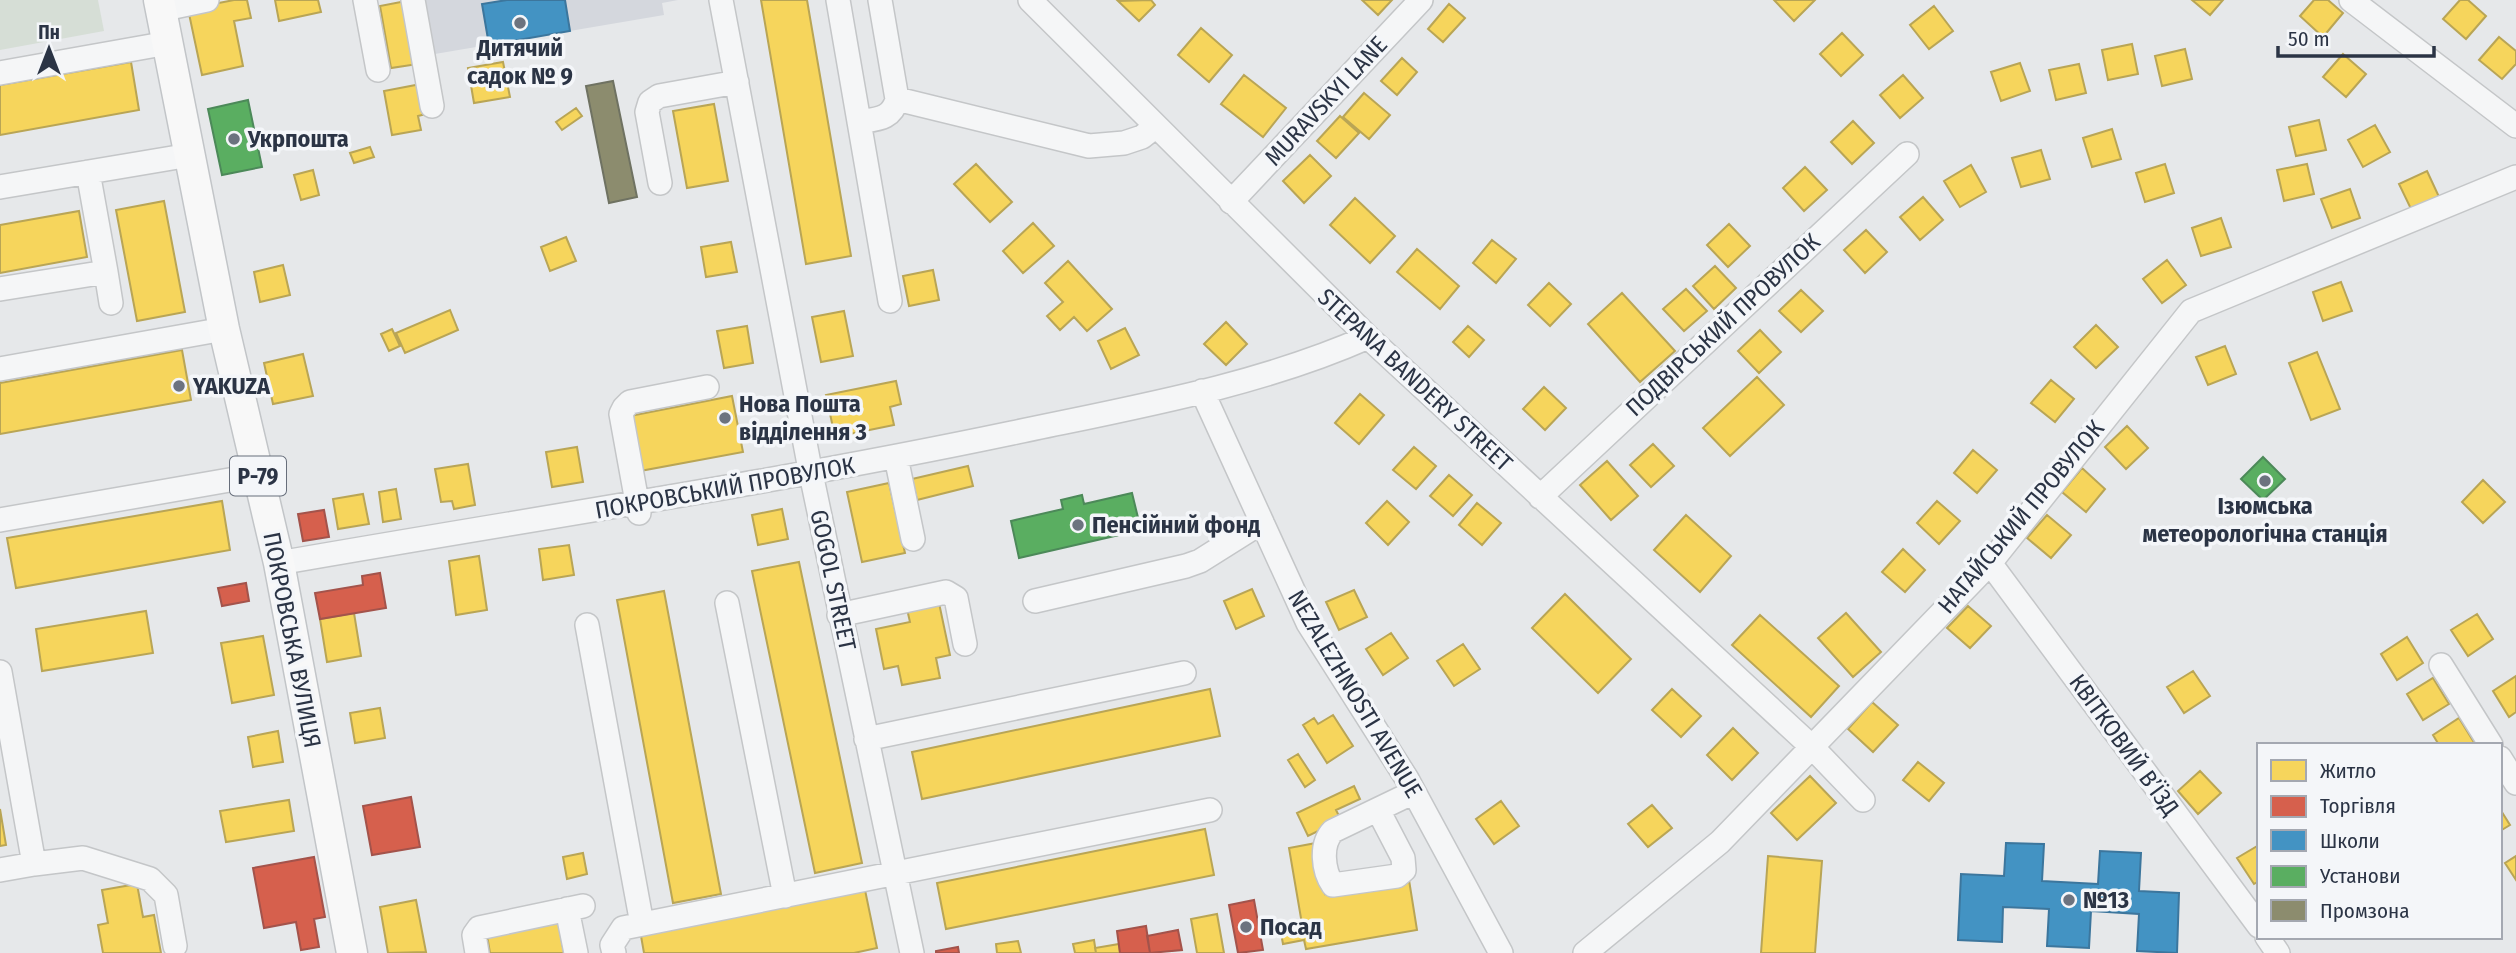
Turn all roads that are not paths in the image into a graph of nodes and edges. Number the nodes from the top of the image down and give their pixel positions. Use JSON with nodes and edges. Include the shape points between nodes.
{"nodes":[{"id":1,"x":207,"y":0,"type":"edge"},
{"id":2,"x":365,"y":0,"type":"edge"},
{"id":3,"x":413,"y":0,"type":"edge"},
{"id":4,"x":721,"y":0,"type":"edge"},
{"id":5,"x":838,"y":0,"type":"edge"},
{"id":6,"x":880,"y":0,"type":"edge"},
{"id":7,"x":1030,"y":0,"type":"edge"},
{"id":8,"x":1421,"y":0,"type":"edge"},
{"id":9,"x":2351,"y":0,"type":"edge"},
{"id":10,"x":167,"y":4,"type":"edge"},
{"id":11,"x":168,"y":43,"type":"junction"},
{"id":12,"x":378,"y":70,"type":"dead end"},
{"id":13,"x":0,"y":73,"type":"edge"},
{"id":14,"x":737,"y":82,"type":"junction"},
{"id":15,"x":897,"y":99,"type":"junction"},
{"id":16,"x":432,"y":106,"type":"dead end"},
{"id":17,"x":859,"y":122,"type":"junction"},
{"id":18,"x":1156,"y":126,"type":"junction"},
{"id":19,"x":2516,"y":126,"type":"edge"},
{"id":20,"x":1907,"y":153,"type":"dead end"},
{"id":21,"x":190,"y":155,"type":"junction"},
{"id":22,"x":88,"y":172,"type":"junction"},
{"id":23,"x":2516,"y":177,"type":"edge"},
{"id":24,"x":660,"y":183,"type":"dead end"},
{"id":25,"x":0,"y":187,"type":"edge"},
{"id":26,"x":1231,"y":202,"type":"junction"},
{"id":27,"x":106,"y":272,"type":"junction"},
{"id":28,"x":0,"y":289,"type":"edge"},
{"id":29,"x":890,"y":301,"type":"dead end"},
{"id":30,"x":111,"y":303,"type":"dead end"},
{"id":31,"x":224,"y":329,"type":"junction"},
{"id":32,"x":1368,"y":337,"type":"junction"},
{"id":33,"x":0,"y":369,"type":"edge"},
{"id":34,"x":707,"y":387,"type":"dead end"},
{"id":35,"x":1202,"y":391,"type":"junction"},
{"id":36,"x":896,"y":457,"type":"junction"},
{"id":37,"x":811,"y":473,"type":"junction"},
{"id":38,"x":258,"y":475,"type":"junction"},
{"id":39,"x":1540,"y":497,"type":"junction"},
{"id":40,"x":639,"y":513,"type":"dead end"},
{"id":41,"x":0,"y":520,"type":"edge"},
{"id":42,"x":1262,"y":522,"type":"junction"},
{"id":43,"x":913,"y":539,"type":"dead end"},
{"id":44,"x":279,"y":563,"type":"junction"},
{"id":45,"x":1990,"y":563,"type":"junction"},
{"id":46,"x":1035,"y":601,"type":"dead end"},
{"id":47,"x":727,"y":603,"type":"dead end"},
{"id":48,"x":839,"y":615,"type":"junction"},
{"id":49,"x":587,"y":625,"type":"dead end"},
{"id":50,"x":965,"y":644,"type":"dead end"},
{"id":51,"x":2441,"y":665,"type":"dead end"},
{"id":52,"x":0,"y":672,"type":"edge"},
{"id":53,"x":1184,"y":673,"type":"dead end"},
{"id":54,"x":866,"y":739,"type":"junction"},
{"id":55,"x":2490,"y":743,"type":"edge"},
{"id":56,"x":1812,"y":747,"type":"junction"},
{"id":57,"x":2502,"y":761,"type":"edge"},
{"id":58,"x":2516,"y":783,"type":"edge"},
{"id":59,"x":1414,"y":792,"type":"junction"},
{"id":60,"x":1863,"y":800,"type":"dead end"},
{"id":61,"x":1210,"y":810,"type":"dead end"},
{"id":62,"x":1378,"y":810,"type":"dead end"},
{"id":63,"x":34,"y":864,"type":"junction"},
{"id":64,"x":0,"y":870,"type":"edge"},
{"id":65,"x":895,"y":872,"type":"junction"},
{"id":66,"x":785,"y":895,"type":"junction"},
{"id":67,"x":2257,"y":923,"type":"edge"},
{"id":68,"x":642,"y":924,"type":"junction"},
{"id":69,"x":175,"y":946,"type":"dead end"},
{"id":70,"x":352,"y":953,"type":"edge"},
{"id":71,"x":477,"y":953,"type":"edge"},
{"id":72,"x":576,"y":953,"type":"edge"},
{"id":73,"x":614,"y":953,"type":"edge"},
{"id":74,"x":912,"y":953,"type":"edge"},
{"id":75,"x":1501,"y":953,"type":"edge"},
{"id":76,"x":1585,"y":953,"type":"edge"}],
"edges":[{"from":1,"to":10,"type":"street"},
{"from":2,"to":12,"type":"street"},
{"from":3,"to":16,"type":"street"},
{"from":4,"to":14,"type":"street","name":"GOGOL STREET"},
{"from":5,"to":17,"type":"street"},
{"from":6,"to":15,"type":"street"},
{"from":7,"to":18,"type":"street","name":"STEPANA BANDERY STREET"},
{"from":8,"to":26,"type":"street","name":"MURAVSKYI LANE"},
{"from":9,"to":19,"type":"street"},
{"from":10,"to":11,"type":"main road","name":"ПОКРОВСЬКА ВУЛИЦЯ","number":"Р-79"},
{"from":11,"to":13,"type":"street"},
{"from":11,"to":21,"type":"main road","name":"ПОКРОВСЬКА ВУЛИЦЯ","number":"Р-79"},
{"from":14,"to":24,"type":"street","via":[[659,96],[650,102],[647,112]]},
{"from":14,"to":37,"type":"street","name":"GOGOL STREET"},
{"from":15,"to":17,"type":"street","via":[[888,116]]},
{"from":15,"to":18,"type":"street","via":[[1089,146],[1124,144]]},
{"from":17,"to":29,"type":"street"},
{"from":18,"to":26,"type":"street","name":"STEPANA BANDERY STREET"},
{"from":20,"to":39,"type":"street","name":"ПОДВІРСЬКИЙ ПРОВУЛОК"},
{"from":21,"to":22,"type":"street"},
{"from":21,"to":31,"type":"main road","name":"ПОКРОВСЬКА ВУЛИЦЯ","number":"Р-79"},
{"from":22,"to":25,"type":"street"},
{"from":22,"to":27,"type":"street"},
{"from":23,"to":45,"type":"street","name":"НАГАЙСЬКИЙ ПРОВУЛОК","via":[[2191,311]]},
{"from":26,"to":32,"type":"street","name":"STEPANA BANDERY STREET"},
{"from":27,"to":28,"type":"street"},
{"from":27,"to":30,"type":"street"},
{"from":31,"to":33,"type":"street"},
{"from":31,"to":38,"type":"main road","name":"ПОКРОВСЬКА ВУЛИЦЯ","number":"Р-79"},
{"from":32,"to":35,"type":"street","name":"ПОКРОВСЬКИЙ ПРОВУЛОК","via":[[1331,354]]},
{"from":32,"to":39,"type":"street","name":"STEPANA BANDERY STREET"},
{"from":34,"to":40,"type":"street","via":[[630,402],[624,408],[621,414]]},
{"from":35,"to":36,"type":"street","name":"ПОКРОВСЬКИЙ ПРОВУЛОК"},
{"from":35,"to":42,"type":"street","name":"NEZALEZHNOSTI AVENUE"},
{"from":36,"to":37,"type":"street","name":"ПОКРОВСЬКИЙ ПРОВУЛОК"},
{"from":36,"to":43,"type":"street"},
{"from":37,"to":44,"type":"street","name":"ПОКРОВСЬКИЙ ПРОВУЛОК"},
{"from":37,"to":48,"type":"street","name":"GOGOL STREET"},
{"from":38,"to":41,"type":"street"},
{"from":38,"to":44,"type":"main road","name":"ПОКРОВСЬКА ВУЛИЦЯ","number":"Р-79"},
{"from":39,"to":56,"type":"street","name":"STEPANA BANDERY STREET"},
{"from":42,"to":46,"type":"street","via":[[1186,566]]},
{"from":42,"to":59,"type":"street","name":"NEZALEZHNOSTI AVENUE","via":[[1308,623]]},
{"from":44,"to":70,"type":"main road","name":"ПОКРОВСЬКА ВУЛИЦЯ","number":"Р-79"},
{"from":45,"to":56,"type":"street","name":"НАГАЙСЬКИЙ ПРОВУЛОК"},
{"from":45,"to":67,"type":"street","name":"КВІТКОВИЙ В’ЇЗД"},
{"from":47,"to":66,"type":"street"},
{"from":48,"to":50,"type":"street","via":[[946,592],[956,598]]},
{"from":48,"to":54,"type":"street","name":"GOGOL STREET"},
{"from":49,"to":68,"type":"street"},
{"from":51,"to":55,"type":"street"},
{"from":52,"to":63,"type":"street"},
{"from":53,"to":54,"type":"street"},
{"from":54,"to":65,"type":"street","name":"GOGOL STREET"},
{"from":56,"to":60,"type":"street","name":"STEPANA BANDERY STREET"},
{"from":56,"to":76,"type":"street","name":"НАГАЙСЬКИЙ ПРОВУЛОК","via":[[1720,842]]},
{"from":57,"to":58,"type":"street"},
{"from":59,"to":62,"type":"street"},
{"from":59,"to":75,"type":"street","name":"NEZALEZHNOSTI AVENUE"},
{"from":61,"to":65,"type":"street"},
{"from":63,"to":64,"type":"street"},
{"from":63,"to":69,"type":"street","via":[[83,858],[150,879],[166,895]]},
{"from":65,"to":66,"type":"street"},
{"from":65,"to":74,"type":"street","name":"GOGOL STREET"},
{"from":66,"to":68,"type":"street"},
{"from":68,"to":73,"type":"street","via":[[623,928],[612,945]]},
{"from":71,"to":72,"type":"street","via":[[474,935],[479,928],[575,908]]}]}
